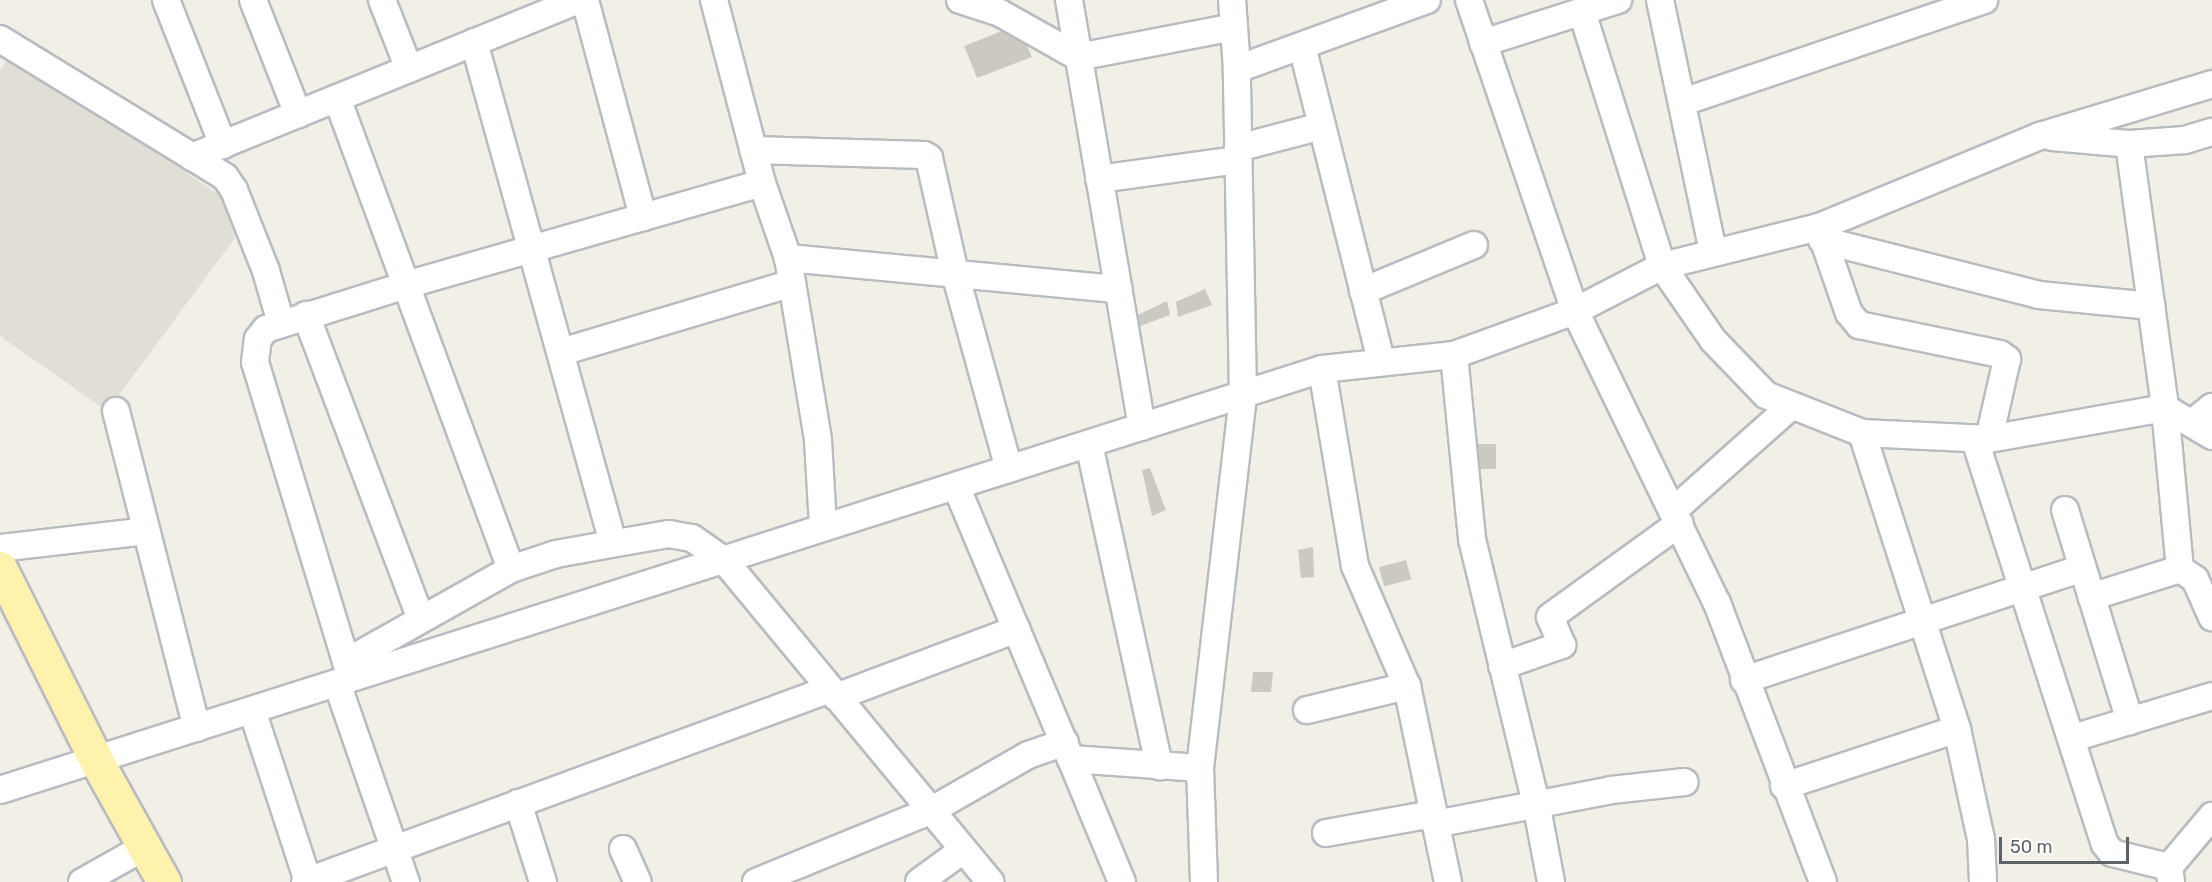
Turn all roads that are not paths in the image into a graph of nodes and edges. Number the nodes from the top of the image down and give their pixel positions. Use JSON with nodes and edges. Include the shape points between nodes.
{"nodes":[{"id":1,"x":166,"y":0,"type":"edge"},
{"id":2,"x":253,"y":0,"type":"edge"},
{"id":3,"x":382,"y":0,"type":"edge"},
{"id":4,"x":578,"y":0,"type":"edge"},
{"id":5,"x":585,"y":0,"type":"edge"},
{"id":6,"x":714,"y":0,"type":"edge"},
{"id":7,"x":960,"y":0,"type":"edge"},
{"id":8,"x":1069,"y":0,"type":"edge"},
{"id":9,"x":1232,"y":0,"type":"edge"},
{"id":10,"x":1426,"y":0,"type":"edge"},
{"id":11,"x":1469,"y":0,"type":"edge"},
{"id":12,"x":1618,"y":0,"type":"edge"},
{"id":13,"x":1660,"y":0,"type":"edge"},
{"id":14,"x":1984,"y":0,"type":"edge"},
{"id":15,"x":1944,"y":7,"type":"edge"},
{"id":16,"x":1582,"y":12,"type":"junction"},
{"id":17,"x":1234,"y":27,"type":"junction"},
{"id":18,"x":0,"y":39,"type":"edge"},
{"id":19,"x":474,"y":42,"type":"junction"},
{"id":20,"x":1483,"y":43,"type":"junction"},
{"id":21,"x":1302,"y":46,"type":"junction"},
{"id":22,"x":1078,"y":57,"type":"junction"},
{"id":23,"x":409,"y":69,"type":"junction"},
{"id":24,"x":1237,"y":69,"type":"junction"},
{"id":25,"x":2212,"y":84,"type":"edge"},
{"id":26,"x":337,"y":98,"type":"junction"},
{"id":27,"x":1683,"y":102,"type":"junction"},
{"id":28,"x":298,"y":114,"type":"junction"},
{"id":29,"x":1322,"y":126,"type":"junction"},
{"id":30,"x":2212,"y":132,"type":"edge"},
{"id":31,"x":2040,"y":136,"type":"junction"},
{"id":32,"x":2129,"y":144,"type":"junction"},
{"id":33,"x":222,"y":145,"type":"junction"},
{"id":34,"x":753,"y":150,"type":"junction"},
{"id":35,"x":1238,"y":154,"type":"junction"},
{"id":36,"x":192,"y":157,"type":"junction"},
{"id":37,"x":1099,"y":179,"type":"junction"},
{"id":38,"x":762,"y":183,"type":"junction"},
{"id":39,"x":643,"y":217,"type":"junction"},
{"id":40,"x":1821,"y":234,"type":"junction"},
{"id":41,"x":1473,"y":245,"type":"dead end"},
{"id":42,"x":532,"y":248,"type":"junction"},
{"id":43,"x":1713,"y":250,"type":"junction"},
{"id":44,"x":788,"y":258,"type":"junction"},
{"id":45,"x":1662,"y":266,"type":"junction"},
{"id":46,"x":955,"y":273,"type":"junction"},
{"id":47,"x":792,"y":283,"type":"junction"},
{"id":48,"x":406,"y":285,"type":"junction"},
{"id":49,"x":1119,"y":289,"type":"junction"},
{"id":50,"x":1363,"y":291,"type":"junction"},
{"id":51,"x":2151,"y":306,"type":"junction"},
{"id":52,"x":1575,"y":311,"type":"junction"},
{"id":53,"x":306,"y":315,"type":"junction"},
{"id":54,"x":281,"y":323,"type":"junction"},
{"id":55,"x":561,"y":352,"type":"junction"},
{"id":56,"x":1454,"y":355,"type":"junction"},
{"id":57,"x":1381,"y":360,"type":"junction"},
{"id":58,"x":1322,"y":369,"type":"junction"},
{"id":59,"x":1243,"y":394,"type":"junction"},
{"id":60,"x":1790,"y":407,"type":"junction"},
{"id":61,"x":2212,"y":407,"type":"edge"},
{"id":62,"x":2165,"y":408,"type":"junction"},
{"id":63,"x":116,"y":411,"type":"dead end"},
{"id":64,"x":1142,"y":427,"type":"junction"},
{"id":65,"x":2202,"y":429,"type":"edge"},
{"id":66,"x":1862,"y":433,"type":"junction"},
{"id":67,"x":1982,"y":439,"type":"junction"},
{"id":68,"x":1089,"y":444,"type":"junction"},
{"id":69,"x":1009,"y":469,"type":"junction"},
{"id":70,"x":956,"y":486,"type":"junction"},
{"id":71,"x":2065,"y":510,"type":"dead end"},
{"id":72,"x":1677,"y":516,"type":"junction"},
{"id":73,"x":823,"y":527,"type":"junction"},
{"id":74,"x":146,"y":531,"type":"junction"},
{"id":75,"x":613,"y":543,"type":"junction"},
{"id":76,"x":0,"y":548,"type":"edge"},
{"id":77,"x":724,"y":560,"type":"junction"},
{"id":78,"x":0,"y":568,"type":"edge"},
{"id":79,"x":2082,"y":568,"type":"junction"},
{"id":80,"x":511,"y":569,"type":"junction"},
{"id":81,"x":2180,"y":569,"type":"junction"},
{"id":82,"x":2020,"y":589,"type":"junction"},
{"id":83,"x":2091,"y":597,"type":"junction"},
{"id":84,"x":2212,"y":617,"type":"edge"},
{"id":85,"x":421,"y":620,"type":"junction"},
{"id":86,"x":1923,"y":621,"type":"junction"},
{"id":87,"x":1017,"y":629,"type":"junction"},
{"id":88,"x":1502,"y":666,"type":"junction"},
{"id":89,"x":345,"y":674,"type":"junction"},
{"id":90,"x":1744,"y":680,"type":"junction"},
{"id":91,"x":1407,"y":686,"type":"junction"},
{"id":92,"x":833,"y":693,"type":"junction"},
{"id":93,"x":2212,"y":696,"type":"edge"},
{"id":94,"x":252,"y":710,"type":"junction"},
{"id":95,"x":1307,"y":710,"type":"dead end"},
{"id":96,"x":2130,"y":721,"type":"junction"},
{"id":97,"x":197,"y":728,"type":"junction"},
{"id":98,"x":1957,"y":729,"type":"junction"},
{"id":99,"x":2073,"y":738,"type":"junction"},
{"id":100,"x":1068,"y":750,"type":"junction"},
{"id":101,"x":96,"y":760,"type":"junction"},
{"id":102,"x":1159,"y":766,"type":"junction"},
{"id":103,"x":1200,"y":768,"type":"junction"},
{"id":104,"x":1685,"y":782,"type":"dead end"},
{"id":105,"x":1784,"y":786,"type":"junction"},
{"id":106,"x":0,"y":790,"type":"edge"},
{"id":107,"x":519,"y":803,"type":"junction"},
{"id":108,"x":1536,"y":803,"type":"junction"},
{"id":109,"x":930,"y":811,"type":"junction"},
{"id":110,"x":2212,"y":816,"type":"edge"},
{"id":111,"x":1434,"y":819,"type":"junction"},
{"id":112,"x":1326,"y":833,"type":"dead end"},
{"id":113,"x":145,"y":847,"type":"junction"},
{"id":114,"x":394,"y":849,"type":"junction"},
{"id":115,"x":623,"y":849,"type":"dead end"},
{"id":116,"x":963,"y":850,"type":"junction"},
{"id":117,"x":2170,"y":875,"type":"edge"},
{"id":118,"x":306,"y":881,"type":"edge"},
{"id":119,"x":82,"y":882,"type":"edge"},
{"id":120,"x":164,"y":882,"type":"edge"},
{"id":121,"x":406,"y":882,"type":"edge"},
{"id":122,"x":543,"y":882,"type":"edge"},
{"id":123,"x":638,"y":882,"type":"edge"},
{"id":124,"x":756,"y":882,"type":"edge"},
{"id":125,"x":918,"y":882,"type":"edge"},
{"id":126,"x":990,"y":882,"type":"edge"},
{"id":127,"x":1122,"y":882,"type":"edge"},
{"id":128,"x":1204,"y":882,"type":"edge"},
{"id":129,"x":1448,"y":882,"type":"edge"},
{"id":130,"x":1551,"y":882,"type":"edge"},
{"id":131,"x":1823,"y":882,"type":"edge"},
{"id":132,"x":1983,"y":882,"type":"edge"}],
"edges":[{"from":1,"to":33,"type":"street"},
{"from":2,"to":28,"type":"street"},
{"from":3,"to":23,"type":"street"},
{"from":4,"to":19,"type":"street"},
{"from":5,"to":39,"type":"street"},
{"from":6,"to":34,"type":"street"},
{"from":7,"to":22,"type":"street","via":[[1000,13]]},
{"from":8,"to":22,"type":"street"},
{"from":9,"to":17,"type":"street"},
{"from":10,"to":21,"type":"street"},
{"from":11,"to":20,"type":"street"},
{"from":12,"to":16,"type":"street"},
{"from":13,"to":27,"type":"street"},
{"from":14,"to":15,"type":"street"},
{"from":15,"to":27,"type":"street"},
{"from":16,"to":20,"type":"street"},
{"from":16,"to":45,"type":"street"},
{"from":17,"to":22,"type":"street"},
{"from":17,"to":24,"type":"street"},
{"from":18,"to":36,"type":"street"},
{"from":19,"to":23,"type":"street"},
{"from":19,"to":42,"type":"street"},
{"from":20,"to":52,"type":"street"},
{"from":21,"to":24,"type":"street"},
{"from":21,"to":29,"type":"street"},
{"from":22,"to":37,"type":"street"},
{"from":23,"to":26,"type":"street"},
{"from":24,"to":35,"type":"street"},
{"from":25,"to":31,"type":"street"},
{"from":26,"to":28,"type":"street"},
{"from":26,"to":48,"type":"street"},
{"from":27,"to":43,"type":"street"},
{"from":28,"to":33,"type":"street"},
{"from":29,"to":35,"type":"street"},
{"from":29,"to":50,"type":"street"},
{"from":30,"to":32,"type":"street","via":[[2185,140]]},
{"from":31,"to":32,"type":"street"},
{"from":31,"to":40,"type":"street"},
{"from":32,"to":51,"type":"street"},
{"from":33,"to":36,"type":"street"},
{"from":34,"to":38,"type":"street"},
{"from":34,"to":46,"type":"street","via":[[924,155],[931,164]]},
{"from":35,"to":37,"type":"street"},
{"from":35,"to":59,"type":"street"},
{"from":36,"to":54,"type":"street","via":[[225,177],[234,190],[266,271]]},
{"from":37,"to":49,"type":"street"},
{"from":38,"to":39,"type":"street"},
{"from":38,"to":44,"type":"street"},
{"from":39,"to":42,"type":"street"},
{"from":40,"to":43,"type":"street"},
{"from":40,"to":51,"type":"street","via":[[2039,295]]},
{"from":40,"to":67,"type":"street","via":[[1849,313],[1859,325],[2000,354],[2007,359]]},
{"from":41,"to":50,"type":"street"},
{"from":42,"to":48,"type":"street"},
{"from":42,"to":55,"type":"street"},
{"from":43,"to":45,"type":"street"},
{"from":44,"to":46,"type":"street"},
{"from":44,"to":47,"type":"street"},
{"from":45,"to":52,"type":"street"},
{"from":45,"to":60,"type":"street","via":[[1713,340],[1743,375],[1766,395]]},
{"from":46,"to":49,"type":"street"},
{"from":46,"to":69,"type":"street"},
{"from":47,"to":55,"type":"street"},
{"from":47,"to":73,"type":"street","via":[[818,440]]},
{"from":48,"to":53,"type":"street"},
{"from":48,"to":80,"type":"street"},
{"from":49,"to":64,"type":"street"},
{"from":50,"to":57,"type":"street"},
{"from":51,"to":62,"type":"street"},
{"from":52,"to":56,"type":"street"},
{"from":52,"to":72,"type":"street"},
{"from":53,"to":54,"type":"street"},
{"from":53,"to":85,"type":"street"},
{"from":54,"to":89,"type":"street","via":[[266,329],[258,339],[255,362]]},
{"from":55,"to":75,"type":"street"},
{"from":56,"to":57,"type":"street"},
{"from":56,"to":88,"type":"street","via":[[1472,539]]},
{"from":57,"to":58,"type":"street"},
{"from":58,"to":59,"type":"street"},
{"from":58,"to":91,"type":"street","via":[[1355,566]]},
{"from":59,"to":64,"type":"street"},
{"from":59,"to":103,"type":"street"},
{"from":60,"to":66,"type":"street"},
{"from":60,"to":72,"type":"street"},
{"from":61,"to":65,"type":"street"},
{"from":62,"to":65,"type":"street"},
{"from":62,"to":67,"type":"street"},
{"from":62,"to":81,"type":"street"},
{"from":63,"to":74,"type":"street"},
{"from":64,"to":68,"type":"street"},
{"from":66,"to":67,"type":"street"},
{"from":66,"to":86,"type":"street"},
{"from":67,"to":82,"type":"street"},
{"from":68,"to":69,"type":"street"},
{"from":68,"to":102,"type":"street"},
{"from":69,"to":70,"type":"street"},
{"from":70,"to":73,"type":"street"},
{"from":70,"to":87,"type":"street"},
{"from":71,"to":79,"type":"street"},
{"from":72,"to":88,"type":"street","via":[[1550,617],[1562,645]]},
{"from":72,"to":90,"type":"street","via":[[1717,603]]},
{"from":73,"to":77,"type":"street"},
{"from":74,"to":76,"type":"street"},
{"from":74,"to":97,"type":"street"},
{"from":75,"to":77,"type":"street","via":[[669,534],[692,538]]},
{"from":75,"to":80,"type":"street","via":[[556,554]]},
{"from":77,"to":89,"type":"street"},
{"from":77,"to":92,"type":"street"},
{"from":78,"to":101,"type":"main road"},
{"from":79,"to":82,"type":"street"},
{"from":79,"to":83,"type":"street"},
{"from":80,"to":85,"type":"street"},
{"from":81,"to":83,"type":"street"},
{"from":81,"to":84,"type":"street","via":[[2195,579]]},
{"from":82,"to":86,"type":"street"},
{"from":82,"to":99,"type":"street"},
{"from":83,"to":96,"type":"street"},
{"from":85,"to":89,"type":"street"},
{"from":86,"to":90,"type":"street"},
{"from":86,"to":98,"type":"street"},
{"from":87,"to":92,"type":"street"},
{"from":87,"to":100,"type":"street"},
{"from":88,"to":108,"type":"street"},
{"from":89,"to":94,"type":"street"},
{"from":89,"to":114,"type":"street"},
{"from":90,"to":105,"type":"street"},
{"from":91,"to":95,"type":"street"},
{"from":91,"to":111,"type":"street"},
{"from":92,"to":107,"type":"street"},
{"from":92,"to":109,"type":"street"},
{"from":93,"to":96,"type":"street"},
{"from":94,"to":97,"type":"street"},
{"from":94,"to":118,"type":"street"},
{"from":96,"to":99,"type":"street"},
{"from":97,"to":101,"type":"street"},
{"from":98,"to":105,"type":"street"},
{"from":98,"to":132,"type":"street","via":[[1981,839]]},
{"from":99,"to":117,"type":"street","via":[[2108,850]]},
{"from":100,"to":102,"type":"street"},
{"from":100,"to":109,"type":"street","via":[[1019,760]]},
{"from":100,"to":127,"type":"street"},
{"from":101,"to":106,"type":"street"},
{"from":101,"to":113,"type":"main road"},
{"from":102,"to":103,"type":"street"},
{"from":103,"to":128,"type":"street"},
{"from":104,"to":108,"type":"street"},
{"from":105,"to":131,"type":"street"},
{"from":107,"to":114,"type":"street"},
{"from":107,"to":122,"type":"street"},
{"from":108,"to":111,"type":"street"},
{"from":108,"to":130,"type":"street"},
{"from":109,"to":116,"type":"street"},
{"from":109,"to":124,"type":"street"},
{"from":110,"to":117,"type":"street"},
{"from":111,"to":112,"type":"street"},
{"from":111,"to":129,"type":"street"},
{"from":113,"to":119,"type":"street"},
{"from":113,"to":120,"type":"main road"},
{"from":114,"to":118,"type":"street"},
{"from":114,"to":121,"type":"street"},
{"from":115,"to":123,"type":"street"},
{"from":116,"to":125,"type":"street"},
{"from":116,"to":126,"type":"street"}]}
